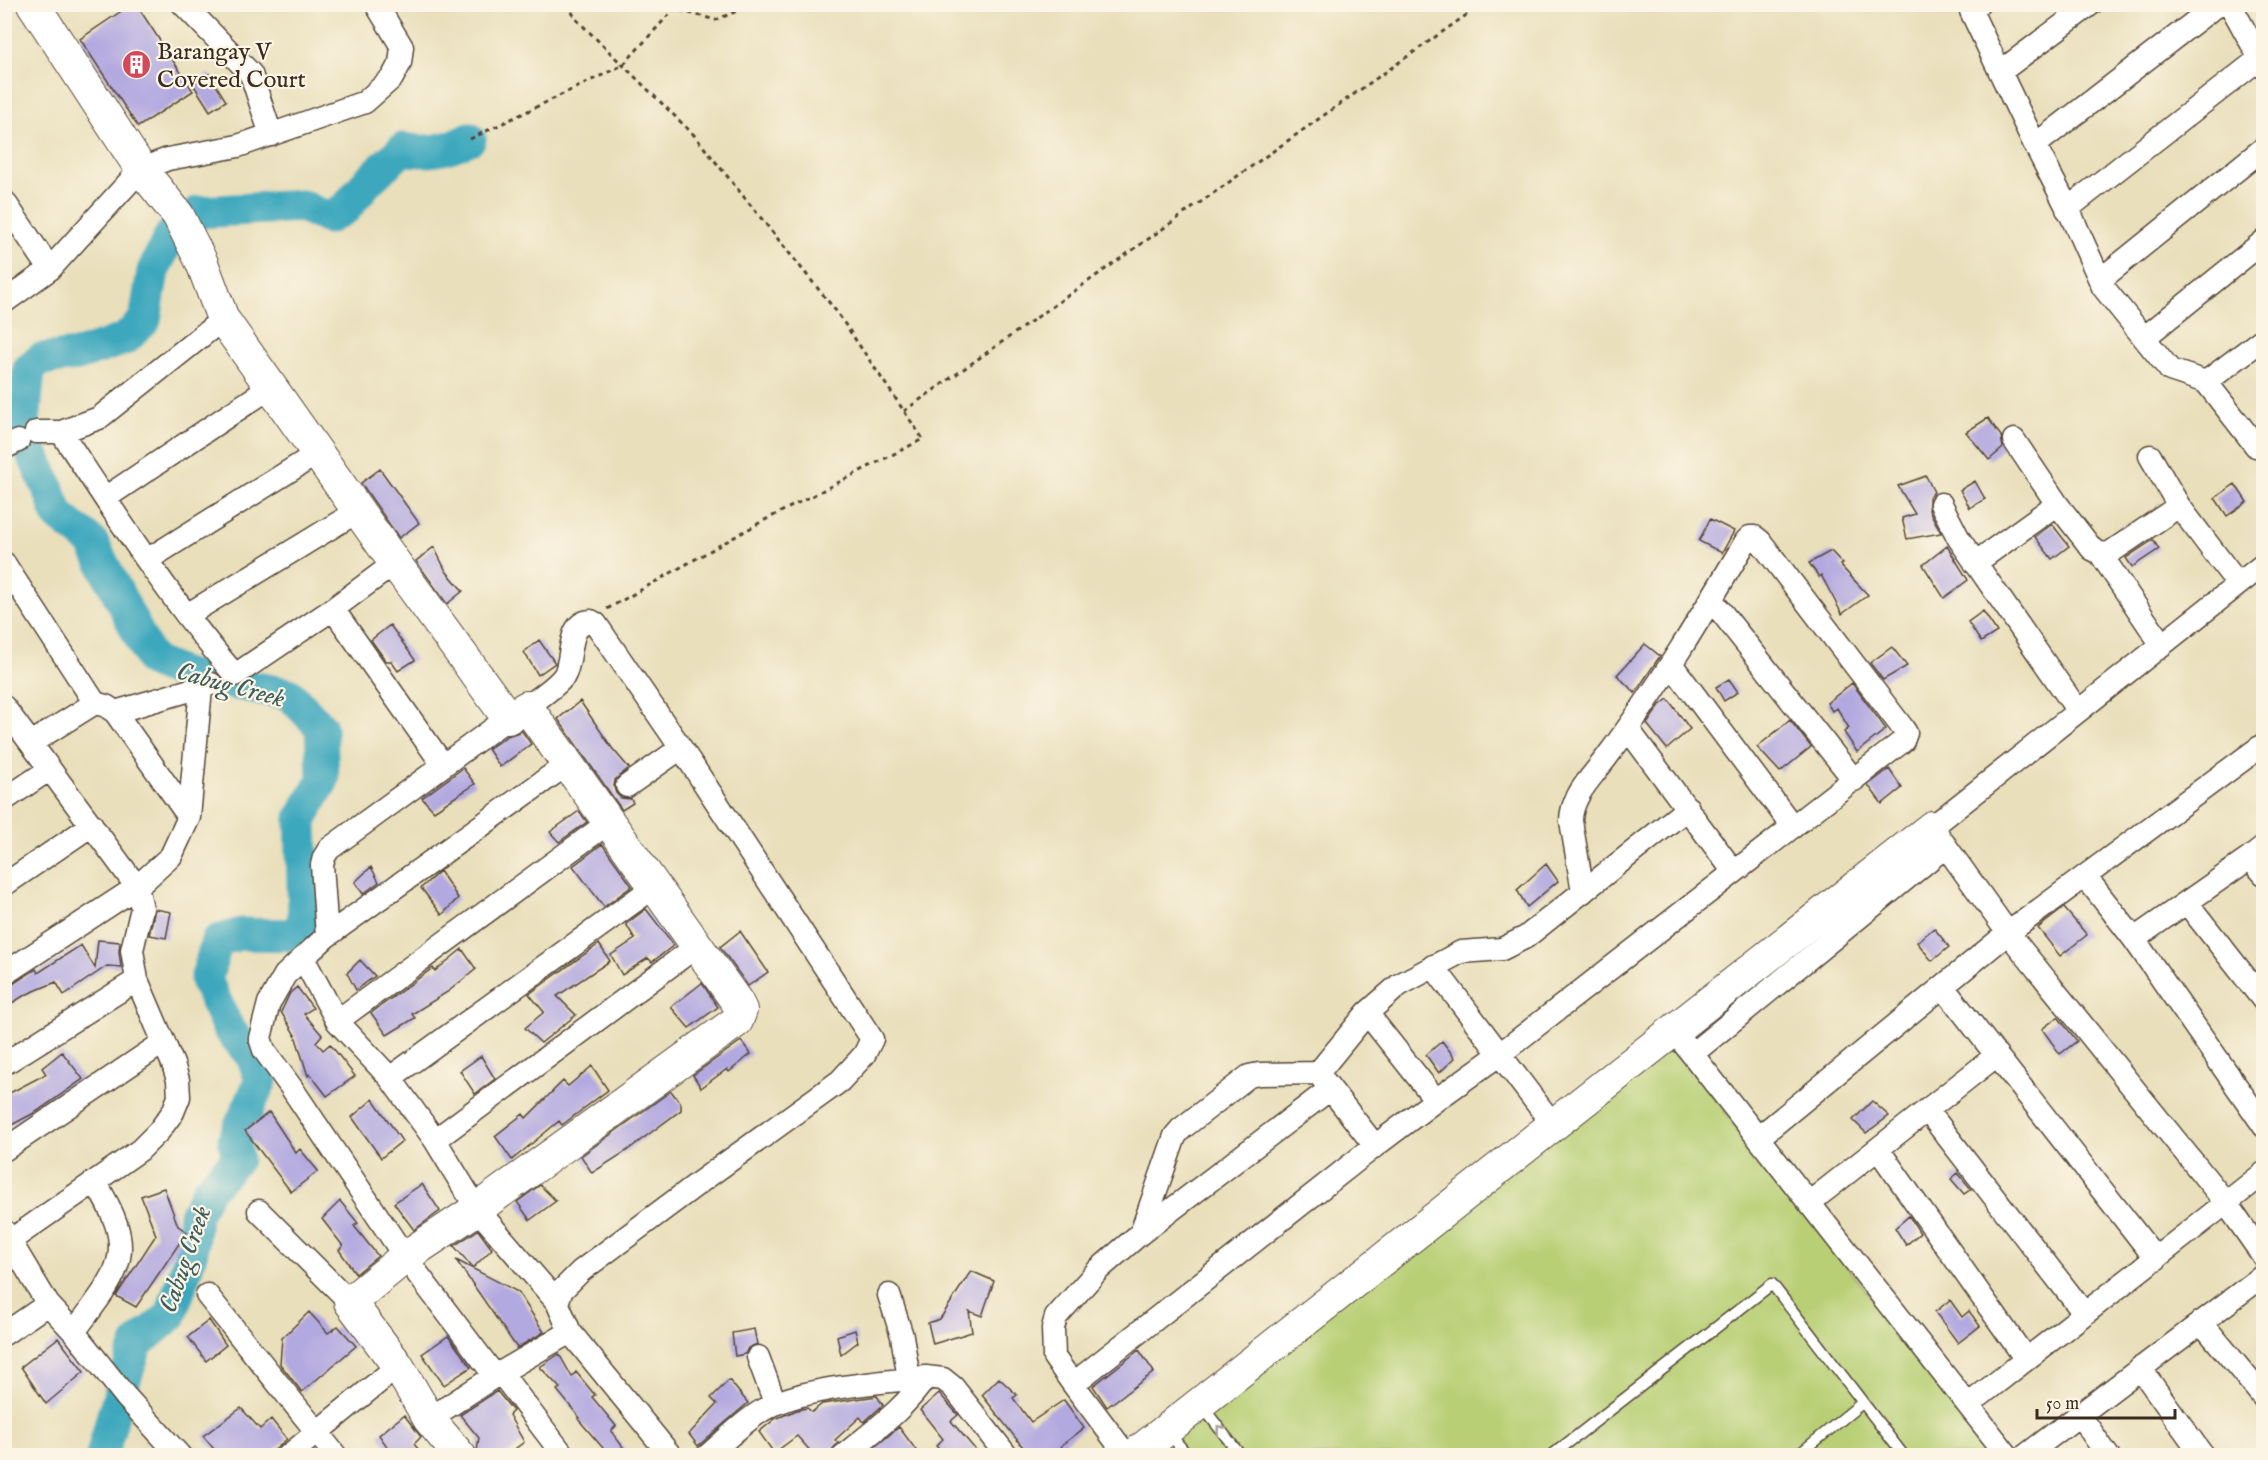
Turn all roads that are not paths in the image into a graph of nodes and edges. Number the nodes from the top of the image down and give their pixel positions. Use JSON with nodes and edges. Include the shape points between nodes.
{"nodes":[{"id":1,"x":33,"y":4,"type":"edge"},
{"id":2,"x":183,"y":4,"type":"edge"},
{"id":3,"x":376,"y":4,"type":"edge"},
{"id":4,"x":1978,"y":4,"type":"edge"},
{"id":5,"x":2091,"y":4,"type":"edge"},
{"id":6,"x":2218,"y":4,"type":"edge"},
{"id":7,"x":2230,"y":4,"type":"edge"},
{"id":8,"x":2261,"y":62,"type":"edge"},
{"id":9,"x":2000,"y":72,"type":"junction"},
{"id":10,"x":271,"y":135,"type":"junction"},
{"id":11,"x":2035,"y":145,"type":"junction"},
{"id":12,"x":2264,"y":148,"type":"edge"},
{"id":13,"x":141,"y":169,"type":"junction"},
{"id":14,"x":4,"y":201,"type":"edge"},
{"id":15,"x":2067,"y":209,"type":"junction"},
{"id":16,"x":2264,"y":241,"type":"edge"},
{"id":17,"x":50,"y":269,"type":"junction"},
{"id":18,"x":2100,"y":280,"type":"junction"},
{"id":19,"x":4,"y":302,"type":"edge"},
{"id":20,"x":224,"y":319,"type":"junction"},
{"id":21,"x":2144,"y":338,"type":"junction"},
{"id":22,"x":2264,"y":338,"type":"edge"},
{"id":23,"x":2206,"y":382,"type":"junction"},
{"id":24,"x":271,"y":387,"type":"junction"},
{"id":25,"x":61,"y":432,"type":"junction"},
{"id":26,"x":2014,"y":440,"type":"dead end"},
{"id":27,"x":2264,"y":440,"type":"edge"},
{"id":28,"x":19,"y":441,"type":"edge"},
{"id":29,"x":318,"y":453,"type":"junction"},
{"id":30,"x":2150,"y":456,"type":"dead end"},
{"id":31,"x":105,"y":498,"type":"junction"},
{"id":32,"x":1941,"y":504,"type":"dead end"},
{"id":33,"x":2057,"y":504,"type":"junction"},
{"id":34,"x":2179,"y":506,"type":"junction"},
{"id":35,"x":358,"y":511,"type":"junction"},
{"id":36,"x":2100,"y":553,"type":"junction"},
{"id":37,"x":147,"y":560,"type":"junction"},
{"id":38,"x":4,"y":563,"type":"edge"},
{"id":39,"x":395,"y":563,"type":"junction"},
{"id":40,"x":1975,"y":563,"type":"junction"},
{"id":41,"x":2264,"y":564,"type":"edge"},
{"id":42,"x":2238,"y":584,"type":"junction"},
{"id":43,"x":1711,"y":599,"type":"junction"},
{"id":44,"x":333,"y":609,"type":"junction"},
{"id":45,"x":187,"y":615,"type":"junction"},
{"id":46,"x":2162,"y":645,"type":"junction"},
{"id":47,"x":1672,"y":665,"type":"junction"},
{"id":48,"x":105,"y":708,"type":"junction"},
{"id":49,"x":5,"y":709,"type":"edge"},
{"id":50,"x":2078,"y":711,"type":"junction"},
{"id":51,"x":517,"y":712,"type":"junction"},
{"id":52,"x":1628,"y":729,"type":"junction"},
{"id":53,"x":31,"y":743,"type":"junction"},
{"id":54,"x":2264,"y":744,"type":"edge"},
{"id":55,"x":681,"y":748,"type":"junction"},
{"id":56,"x":443,"y":765,"type":"junction"},
{"id":57,"x":566,"y":765,"type":"junction"},
{"id":58,"x":50,"y":769,"type":"junction"},
{"id":59,"x":1854,"y":780,"type":"junction"},
{"id":60,"x":627,"y":786,"type":"dead end"},
{"id":61,"x":4,"y":800,"type":"edge"},
{"id":62,"x":1688,"y":808,"type":"junction"},
{"id":63,"x":189,"y":817,"type":"junction"},
{"id":64,"x":609,"y":823,"type":"junction"},
{"id":65,"x":92,"y":825,"type":"junction"},
{"id":66,"x":1793,"y":827,"type":"junction"},
{"id":67,"x":1939,"y":836,"type":"junction"},
{"id":68,"x":2259,"y":859,"type":"edge"},
{"id":69,"x":1734,"y":872,"type":"junction"},
{"id":70,"x":2085,"y":876,"type":"junction"},
{"id":71,"x":4,"y":885,"type":"edge"},
{"id":72,"x":137,"y":886,"type":"junction"},
{"id":73,"x":654,"y":887,"type":"junction"},
{"id":74,"x":1583,"y":892,"type":"junction"},
{"id":75,"x":2187,"y":903,"type":"junction"},
{"id":76,"x":2008,"y":933,"type":"junction"},
{"id":77,"x":327,"y":936,"type":"junction"},
{"id":78,"x":2134,"y":939,"type":"junction"},
{"id":79,"x":697,"y":946,"type":"junction"},
{"id":80,"x":303,"y":958,"type":"junction"},
{"id":81,"x":1433,"y":966,"type":"junction"},
{"id":82,"x":4,"y":974,"type":"edge"},
{"id":83,"x":137,"y":980,"type":"junction"},
{"id":84,"x":1943,"y":987,"type":"junction"},
{"id":85,"x":2264,"y":1001,"type":"edge"},
{"id":86,"x":1367,"y":1013,"type":"junction"},
{"id":87,"x":337,"y":1021,"type":"junction"},
{"id":88,"x":164,"y":1042,"type":"junction"},
{"id":89,"x":1683,"y":1043,"type":"junction"},
{"id":90,"x":1500,"y":1054,"type":"junction"},
{"id":91,"x":1997,"y":1055,"type":"junction"},
{"id":92,"x":4,"y":1064,"type":"edge"},
{"id":93,"x":390,"y":1078,"type":"junction"},
{"id":94,"x":1324,"y":1081,"type":"junction"},
{"id":95,"x":1436,"y":1100,"type":"junction"},
{"id":96,"x":1927,"y":1110,"type":"junction"},
{"id":97,"x":1554,"y":1126,"type":"junction"},
{"id":98,"x":2264,"y":1126,"type":"edge"},
{"id":99,"x":1758,"y":1138,"type":"junction"},
{"id":100,"x":435,"y":1140,"type":"junction"},
{"id":101,"x":1375,"y":1146,"type":"junction"},
{"id":102,"x":1878,"y":1149,"type":"junction"},
{"id":103,"x":4,"y":1150,"type":"edge"},
{"id":104,"x":2264,"y":1173,"type":"edge"},
{"id":105,"x":94,"y":1182,"type":"junction"},
{"id":106,"x":1809,"y":1203,"type":"junction"},
{"id":107,"x":2226,"y":1203,"type":"junction"},
{"id":108,"x":477,"y":1209,"type":"junction"},
{"id":109,"x":260,"y":1210,"type":"dead end"},
{"id":110,"x":1141,"y":1233,"type":"junction"},
{"id":111,"x":8,"y":1235,"type":"edge"},
{"id":112,"x":405,"y":1257,"type":"junction"},
{"id":113,"x":2264,"y":1257,"type":"edge"},
{"id":114,"x":2156,"y":1259,"type":"junction"},
{"id":115,"x":2264,"y":1275,"type":"edge"},
{"id":116,"x":207,"y":1295,"type":"dead end"},
{"id":117,"x":889,"y":1295,"type":"dead end"},
{"id":118,"x":350,"y":1302,"type":"junction"},
{"id":119,"x":556,"y":1302,"type":"junction"},
{"id":120,"x":48,"y":1304,"type":"junction"},
{"id":121,"x":2084,"y":1313,"type":"junction"},
{"id":122,"x":2201,"y":1322,"type":"junction"},
{"id":123,"x":74,"y":1332,"type":"junction"},
{"id":124,"x":570,"y":1332,"type":"junction"},
{"id":125,"x":4,"y":1334,"type":"edge"},
{"id":126,"x":758,"y":1357,"type":"dead end"},
{"id":127,"x":2025,"y":1358,"type":"junction"},
{"id":128,"x":398,"y":1366,"type":"junction"},
{"id":129,"x":2140,"y":1368,"type":"junction"},
{"id":130,"x":498,"y":1375,"type":"junction"},
{"id":131,"x":917,"y":1378,"type":"junction"},
{"id":132,"x":1073,"y":1384,"type":"junction"},
{"id":133,"x":2264,"y":1398,"type":"edge"},
{"id":134,"x":1200,"y":1402,"type":"junction"},
{"id":135,"x":775,"y":1403,"type":"junction"},
{"id":136,"x":1862,"y":1403,"type":"junction"},
{"id":137,"x":1968,"y":1405,"type":"junction"},
{"id":138,"x":2079,"y":1414,"type":"junction"},
{"id":139,"x":429,"y":1419,"type":"junction"},
{"id":140,"x":1166,"y":1429,"type":"junction"},
{"id":141,"x":317,"y":1431,"type":"junction"},
{"id":142,"x":995,"y":1451,"type":"edge"},
{"id":143,"x":180,"y":1455,"type":"edge"},
{"id":144,"x":288,"y":1455,"type":"edge"},
{"id":145,"x":336,"y":1455,"type":"edge"},
{"id":146,"x":460,"y":1455,"type":"edge"},
{"id":147,"x":564,"y":1455,"type":"edge"},
{"id":148,"x":671,"y":1455,"type":"edge"},
{"id":149,"x":707,"y":1455,"type":"edge"},
{"id":150,"x":843,"y":1455,"type":"edge"},
{"id":151,"x":1127,"y":1455,"type":"edge"},
{"id":152,"x":1133,"y":1455,"type":"edge"},
{"id":153,"x":1188,"y":1455,"type":"edge"},
{"id":154,"x":1241,"y":1455,"type":"edge"},
{"id":155,"x":1551,"y":1455,"type":"edge"},
{"id":156,"x":1797,"y":1455,"type":"edge"},
{"id":157,"x":1904,"y":1455,"type":"edge"},
{"id":158,"x":2008,"y":1455,"type":"edge"},
{"id":159,"x":2025,"y":1455,"type":"edge"},
{"id":160,"x":2108,"y":1455,"type":"edge"},
{"id":161,"x":2203,"y":1455,"type":"edge"}],
"edges":[{"from":1,"to":13,"type":"street"},
{"from":2,"to":10,"type":"street","via":[[251,74]]},
{"from":3,"to":10,"type":"street","via":[[402,47],[400,63],[392,78],[365,102]]},
{"from":4,"to":9,"type":"street","via":[[1971,11]]},
{"from":5,"to":9,"type":"street"},
{"from":6,"to":11,"type":"street"},
{"from":7,"to":8,"type":"street"},
{"from":8,"to":15,"type":"street"},
{"from":9,"to":11,"type":"street"},
{"from":10,"to":13,"type":"street"},
{"from":11,"to":15,"type":"street"},
{"from":12,"to":18,"type":"street"},
{"from":13,"to":17,"type":"street"},
{"from":13,"to":20,"type":"street","via":[[183,225]]},
{"from":14,"to":17,"type":"street"},
{"from":15,"to":18,"type":"street"},
{"from":16,"to":21,"type":"street"},
{"from":17,"to":19,"type":"street"},
{"from":18,"to":21,"type":"street"},
{"from":20,"to":24,"type":"street"},
{"from":20,"to":25,"type":"street","via":[[99,418]]},
{"from":21,"to":23,"type":"street","via":[[2170,370]]},
{"from":22,"to":23,"type":"street"},
{"from":23,"to":27,"type":"street","via":[[2256,446]]},
{"from":24,"to":29,"type":"street"},
{"from":24,"to":31,"type":"street"},
{"from":25,"to":28,"type":"street"},
{"from":25,"to":31,"type":"street"},
{"from":26,"to":33,"type":"street"},
{"from":29,"to":35,"type":"street"},
{"from":29,"to":37,"type":"street"},
{"from":30,"to":34,"type":"street"},
{"from":31,"to":37,"type":"street"},
{"from":32,"to":40,"type":"street"},
{"from":33,"to":36,"type":"street","via":[[2092,549]]},
{"from":33,"to":40,"type":"street"},
{"from":34,"to":36,"type":"street","via":[[2108,554]]},
{"from":34,"to":42,"type":"street"},
{"from":35,"to":39,"type":"street"},
{"from":35,"to":45,"type":"street"},
{"from":36,"to":46,"type":"street"},
{"from":37,"to":45,"type":"street"},
{"from":38,"to":48,"type":"street"},
{"from":39,"to":44,"type":"street"},
{"from":39,"to":51,"type":"street"},
{"from":40,"to":50,"type":"street"},
{"from":41,"to":42,"type":"street"},
{"from":42,"to":46,"type":"street"},
{"from":43,"to":47,"type":"street"},
{"from":43,"to":59,"type":"street"},
{"from":43,"to":59,"type":"street","via":[[1746,541],[1755,537],[1906,734],[1903,741]]},
{"from":44,"to":45,"type":"street","via":[[235,675]]},
{"from":44,"to":56,"type":"street"},
{"from":46,"to":50,"type":"street"},
{"from":47,"to":52,"type":"street"},
{"from":47,"to":66,"type":"street"},
{"from":48,"to":53,"type":"street"},
{"from":48,"to":63,"type":"street"},
{"from":48,"to":63,"type":"street","via":[[206,686]]},
{"from":49,"to":53,"type":"street"},
{"from":50,"to":67,"type":"street"},
{"from":51,"to":55,"type":"street","via":[[561,680],[568,670],[577,628],[584,621],[591,621]]},
{"from":51,"to":56,"type":"street"},
{"from":51,"to":57,"type":"street"},
{"from":52,"to":62,"type":"street"},
{"from":52,"to":74,"type":"street","via":[[1571,809]]},
{"from":53,"to":58,"type":"street"},
{"from":54,"to":70,"type":"street"},
{"from":55,"to":60,"type":"street"},
{"from":55,"to":119,"type":"street","via":[[872,1039],[864,1055],[840,1081],[581,1271]]},
{"from":56,"to":77,"type":"street","via":[[329,849],[322,865]]},
{"from":57,"to":64,"type":"street"},
{"from":57,"to":77,"type":"street"},
{"from":58,"to":61,"type":"street"},
{"from":58,"to":65,"type":"street"},
{"from":59,"to":66,"type":"street"},
{"from":62,"to":69,"type":"street"},
{"from":62,"to":74,"type":"street"},
{"from":63,"to":72,"type":"street","via":[[171,856]]},
{"from":64,"to":73,"type":"street"},
{"from":64,"to":87,"type":"street"},
{"from":65,"to":71,"type":"street"},
{"from":65,"to":72,"type":"street"},
{"from":66,"to":69,"type":"street"},
{"from":67,"to":76,"type":"street"},
{"from":67,"to":89,"type":"street"},
{"from":68,"to":75,"type":"street"},
{"from":69,"to":90,"type":"street"},
{"from":70,"to":76,"type":"street"},
{"from":70,"to":78,"type":"street"},
{"from":72,"to":82,"type":"street"},
{"from":72,"to":83,"type":"street","via":[[142,908],[132,950]]},
{"from":73,"to":79,"type":"street"},
{"from":73,"to":93,"type":"street"},
{"from":74,"to":81,"type":"street","via":[[1522,939],[1502,949],[1461,952]]},
{"from":75,"to":78,"type":"street"},
{"from":75,"to":85,"type":"street"},
{"from":76,"to":84,"type":"street"},
{"from":76,"to":107,"type":"street"},
{"from":77,"to":80,"type":"street"},
{"from":78,"to":98,"type":"street"},
{"from":79,"to":100,"type":"street"},
{"from":79,"to":108,"type":"street","via":[[737,1002],[741,1010],[737,1021]]},
{"from":80,"to":87,"type":"street"},
{"from":80,"to":112,"type":"street","via":[[285,975],[269,1003],[260,1038],[264,1050]]},
{"from":81,"to":86,"type":"street","via":[[1399,985]]},
{"from":81,"to":90,"type":"street"},
{"from":83,"to":88,"type":"street"},
{"from":83,"to":92,"type":"street"},
{"from":84,"to":91,"type":"street"},
{"from":84,"to":99,"type":"street"},
{"from":86,"to":94,"type":"street"},
{"from":86,"to":95,"type":"street"},
{"from":87,"to":93,"type":"street"},
{"from":88,"to":103,"type":"street"},
{"from":88,"to":105,"type":"street","via":[[178,1080],[179,1097],[173,1112],[141,1150]]},
{"from":89,"to":97,"type":"street"},
{"from":89,"to":99,"type":"street"},
{"from":90,"to":95,"type":"street"},
{"from":90,"to":97,"type":"street"},
{"from":91,"to":96,"type":"street"},
{"from":91,"to":114,"type":"street"},
{"from":93,"to":100,"type":"street"},
{"from":94,"to":101,"type":"street"},
{"from":94,"to":110,"type":"street"},
{"from":94,"to":110,"type":"street","via":[[1249,1076],[1181,1129],[1172,1144]]},
{"from":95,"to":101,"type":"street"},
{"from":96,"to":102,"type":"street"},
{"from":96,"to":121,"type":"street"},
{"from":97,"to":134,"type":"street"},
{"from":99,"to":106,"type":"street"},
{"from":100,"to":108,"type":"street"},
{"from":101,"to":132,"type":"street"},
{"from":102,"to":106,"type":"street"},
{"from":102,"to":127,"type":"street"},
{"from":104,"to":107,"type":"street"},
{"from":105,"to":111,"type":"street"},
{"from":105,"to":123,"type":"street","via":[[109,1205],[121,1244],[112,1281]]},
{"from":106,"to":137,"type":"street"},
{"from":107,"to":113,"type":"street"},
{"from":107,"to":114,"type":"street"},
{"from":108,"to":112,"type":"street"},
{"from":108,"to":119,"type":"street"},
{"from":109,"to":118,"type":"street"},
{"from":110,"to":132,"type":"street","via":[[1098,1270],[1056,1317],[1054,1357]]},
{"from":111,"to":120,"type":"street"},
{"from":112,"to":118,"type":"street"},
{"from":112,"to":130,"type":"street"},
{"from":114,"to":121,"type":"street"},
{"from":115,"to":122,"type":"street"},
{"from":116,"to":141,"type":"street"},
{"from":117,"to":131,"type":"street"},
{"from":118,"to":128,"type":"street"},
{"from":119,"to":124,"type":"street"},
{"from":120,"to":123,"type":"street"},
{"from":120,"to":125,"type":"street"},
{"from":121,"to":127,"type":"street"},
{"from":122,"to":129,"type":"street"},
{"from":122,"to":133,"type":"street"},
{"from":123,"to":143,"type":"street"},
{"from":124,"to":130,"type":"street"},
{"from":124,"to":148,"type":"street"},
{"from":126,"to":135,"type":"street"},
{"from":127,"to":137,"type":"street"},
{"from":128,"to":139,"type":"street"},
{"from":128,"to":141,"type":"street"},
{"from":129,"to":138,"type":"street"},
{"from":129,"to":161,"type":"street"},
{"from":130,"to":139,"type":"street"},
{"from":130,"to":147,"type":"street"},
{"from":131,"to":135,"type":"street"},
{"from":131,"to":142,"type":"street","via":[[943,1379],[953,1387]]},
{"from":131,"to":150,"type":"street","via":[[914,1395]]},
{"from":132,"to":151,"type":"street"},
{"from":134,"to":140,"type":"street"},
{"from":154,"to":134,"type":"lane","one_way":true},
{"from":135,"to":149,"type":"street"},
{"from":136,"to":155,"type":"lane","via":[[1772,1284]]},
{"from":136,"to":156,"type":"lane"},
{"from":136,"to":157,"type":"lane"},
{"from":137,"to":158,"type":"street"},
{"from":138,"to":159,"type":"street"},
{"from":138,"to":160,"type":"street"},
{"from":139,"to":146,"type":"street"},
{"from":140,"to":152,"type":"street"},
{"from":140,"to":153,"type":"lane"},
{"from":141,"to":144,"type":"street"},
{"from":141,"to":145,"type":"street"}]}
